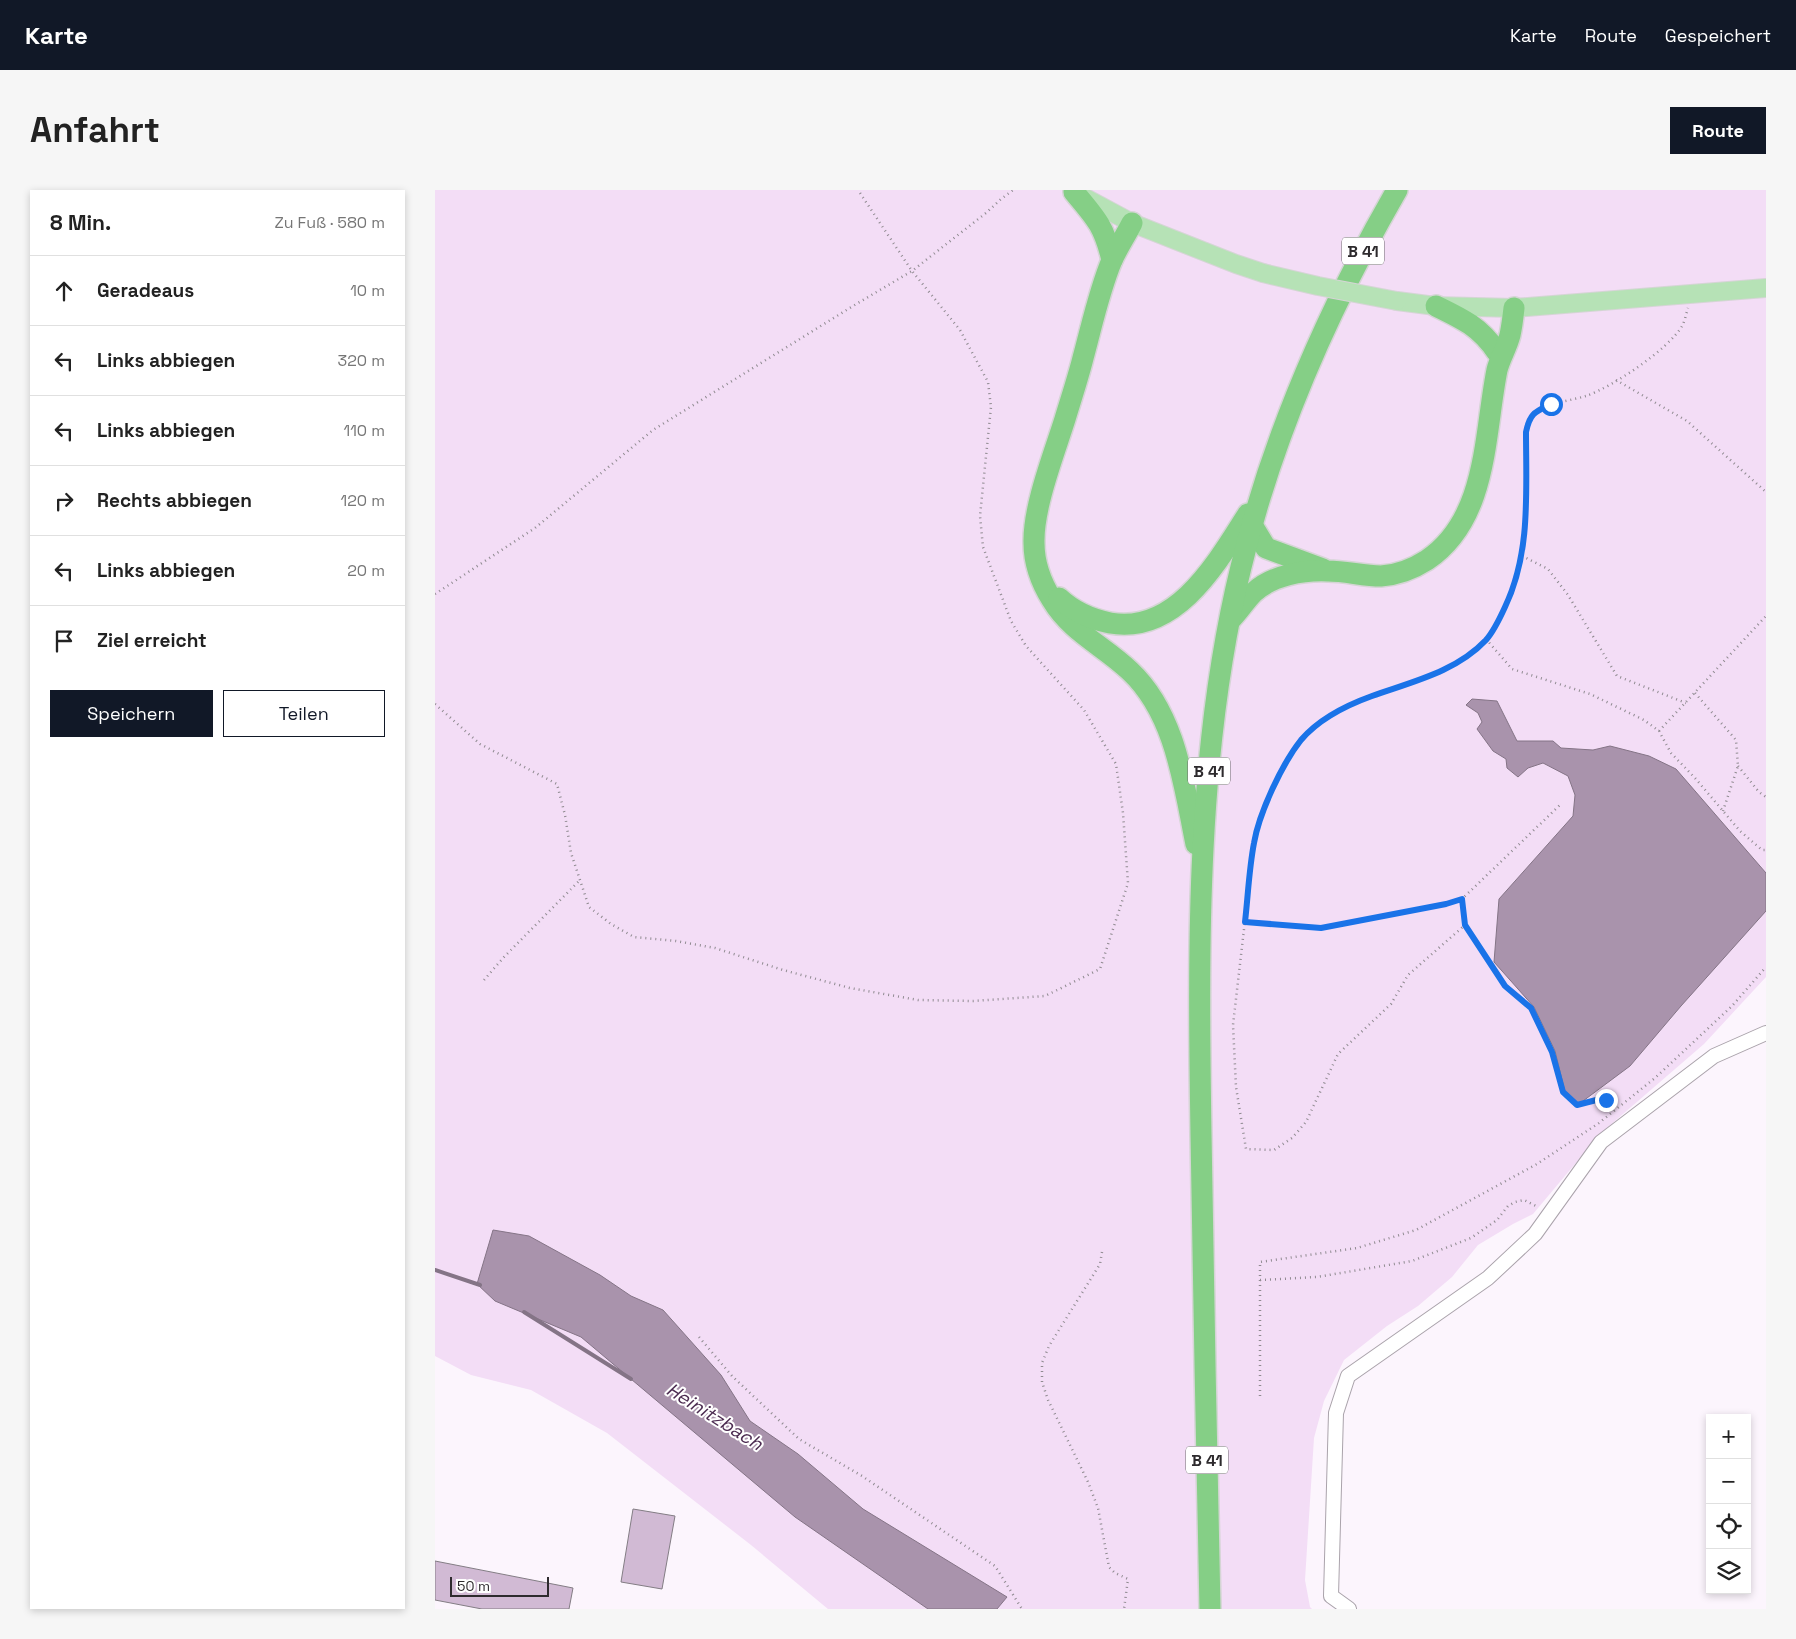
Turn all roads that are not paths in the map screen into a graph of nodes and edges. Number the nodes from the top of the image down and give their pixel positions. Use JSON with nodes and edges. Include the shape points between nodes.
{"nodes":[{"id":1,"x":1397,"y":190,"type":"edge"},
{"id":2,"x":1073,"y":191,"type":"edge"},
{"id":3,"x":1132,"y":223,"type":"junction"},
{"id":4,"x":1112,"y":260,"type":"junction"},
{"id":5,"x":1766,"y":288,"type":"edge"},
{"id":6,"x":1436,"y":306,"type":"junction"},
{"id":7,"x":1508,"y":308,"type":"junction"},
{"id":8,"x":1498,"y":360,"type":"junction"},
{"id":9,"x":1260,"y":497,"type":"junction"},
{"id":10,"x":1252,"y":525,"type":"junction"},
{"id":11,"x":1327,"y":571,"type":"junction"},
{"id":12,"x":1043,"y":582,"type":"junction"},
{"id":13,"x":1229,"y":622,"type":"junction"},
{"id":14,"x":1202,"y":874,"type":"junction"},
{"id":15,"x":1766,"y":1033,"type":"edge"},
{"id":16,"x":1210,"y":1609,"type":"edge"},
{"id":17,"x":1349,"y":1609,"type":"edge"}],
"edges":[{"from":1,"to":9,"type":"highway","number":"B 41","via":[[1331,313],[1299,388]]},
{"from":2,"to":3,"type":"main road"},
{"from":2,"to":4,"type":"highway","via":[[1099,222]]},
{"from":3,"to":4,"type":"highway"},
{"from":3,"to":6,"type":"main road","bridge":true,"via":[[1263,272],[1318,286]]},
{"from":4,"to":12,"type":"highway","via":[[1039,505],[1034,543],[1035,560]]},
{"from":5,"to":7,"type":"main road"},
{"from":6,"to":7,"type":"main road"},
{"from":6,"to":8,"type":"highway","via":[[1472,324],[1487,338]]},
{"from":7,"to":8,"type":"highway","via":[[1510,334]]},
{"from":8,"to":11,"type":"highway","via":[[1475,493],[1460,526],[1448,542],[1422,564],[1401,573],[1375,576]]},
{"from":9,"to":10,"type":"highway","number":"B 41"},
{"from":9,"to":12,"type":"highway","via":[[1205,578],[1176,605],[1147,620],[1114,623],[1090,618],[1076,612]]},
{"from":10,"to":11,"type":"highway","via":[[1266,548]]},
{"from":10,"to":13,"type":"highway","number":"B 41"},
{"from":11,"to":13,"type":"highway","via":[[1285,576],[1266,583],[1253,593]]},
{"from":12,"to":14,"type":"highway","via":[[1057,607],[1076,630],[1138,679],[1153,700],[1182,776]]},
{"from":13,"to":14,"type":"highway","number":"B 41","via":[[1214,714]]},
{"from":14,"to":16,"type":"highway","number":"B 41","via":[[1199,1039]]},
{"from":15,"to":17,"type":"lane","via":[[1714,1056],[1601,1142],[1535,1234],[1488,1278],[1348,1376],[1336,1413],[1331,1596]]}]}
